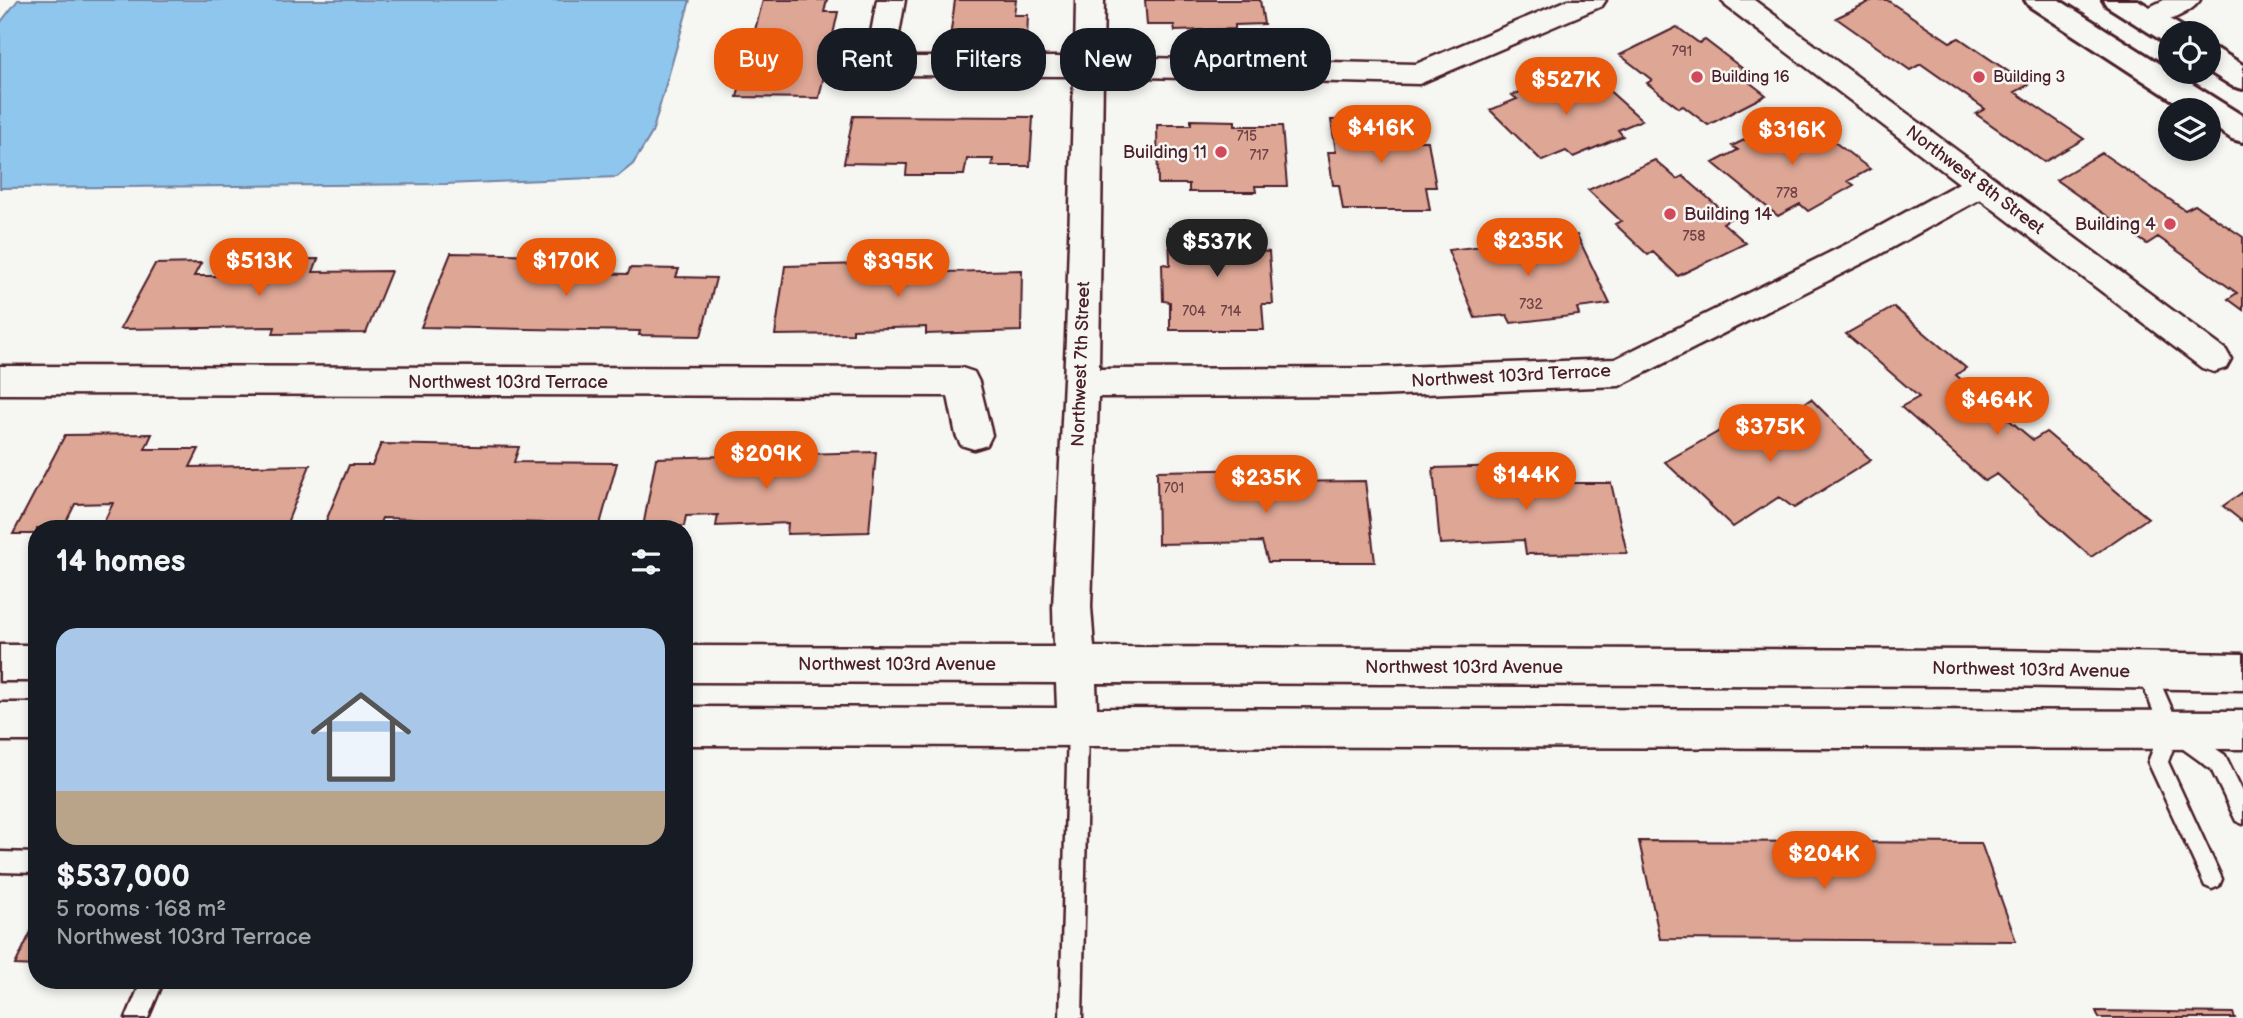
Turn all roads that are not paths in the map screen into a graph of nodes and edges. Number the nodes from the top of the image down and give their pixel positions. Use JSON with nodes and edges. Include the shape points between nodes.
{"nodes":[{"id":1,"x":891,"y":0,"type":"edge"},
{"id":2,"x":1090,"y":0,"type":"edge"},
{"id":3,"x":1592,"y":0,"type":"edge"},
{"id":4,"x":1735,"y":0,"type":"edge"},
{"id":5,"x":2039,"y":0,"type":"edge"},
{"id":6,"x":2117,"y":0,"type":"edge"},
{"id":7,"x":2186,"y":0,"type":"edge"},
{"id":8,"x":2164,"y":21,"type":"edge"},
{"id":9,"x":2158,"y":25,"type":"edge"},
{"id":10,"x":1089,"y":28,"type":"edge"},
{"id":11,"x":2221,"y":65,"type":"edge"},
{"id":12,"x":1156,"y":66,"type":"edge"},
{"id":13,"x":1060,"y":67,"type":"edge"},
{"id":14,"x":2243,"y":79,"type":"edge"},
{"id":15,"x":1087,"y":91,"type":"edge"},
{"id":16,"x":2243,"y":131,"type":"edge"},
{"id":17,"x":1980,"y":184,"type":"junction"},
{"id":18,"x":2214,"y":359,"type":"dead end"},
{"id":19,"x":0,"y":380,"type":"edge"},
{"id":20,"x":1080,"y":383,"type":"junction"},
{"id":21,"x":974,"y":435,"type":"dead end"},
{"id":22,"x":0,"y":663,"type":"edge"},
{"id":23,"x":28,"y":663,"type":"edge"},
{"id":24,"x":693,"y":664,"type":"edge"},
{"id":25,"x":1074,"y":664,"type":"junction"},
{"id":26,"x":2146,"y":672,"type":"junction"},
{"id":27,"x":2243,"y":672,"type":"edge"},
{"id":28,"x":0,"y":722,"type":"edge"},
{"id":29,"x":28,"y":722,"type":"edge"},
{"id":30,"x":693,"y":726,"type":"edge"},
{"id":31,"x":1078,"y":728,"type":"junction"},
{"id":32,"x":2171,"y":729,"type":"junction"},
{"id":33,"x":2243,"y":730,"type":"edge"},
{"id":34,"x":2243,"y":814,"type":"edge"},
{"id":35,"x":0,"y":862,"type":"edge"},
{"id":36,"x":28,"y":863,"type":"edge"},
{"id":37,"x":2212,"y":879,"type":"dead end"},
{"id":38,"x":149,"y":989,"type":"edge"},
{"id":39,"x":137,"y":1018,"type":"edge"},
{"id":40,"x":1071,"y":1018,"type":"edge"}],
"edges":[{"from":1,"to":13,"type":"street","via":[[879,66]]},
{"from":2,"to":10,"type":"street","name":"Northwest 7th Street"},
{"from":3,"to":12,"type":"street","via":[[1419,74]]},
{"from":4,"to":17,"type":"street","name":"Northwest 8th Street"},
{"from":5,"to":16,"type":"street"},
{"from":6,"to":9,"type":"street"},
{"from":7,"to":8,"type":"street"},
{"from":11,"to":14,"type":"street"},
{"from":15,"to":20,"type":"street","name":"Northwest 7th Street"},
{"from":17,"to":18,"type":"street","name":"Northwest 8th Street"},
{"from":17,"to":20,"type":"street","name":"Northwest 103rd Terrace","via":[[1864,249],[1619,372],[1375,382]]},
{"from":19,"to":21,"type":"street","name":"Northwest 103rd Terrace","via":[[962,382]]},
{"from":20,"to":25,"type":"street","name":"Northwest 7th Street"},
{"from":22,"to":23,"type":"street"},
{"from":24,"to":25,"type":"street","name":"Northwest 103rd Avenue"},
{"from":25,"to":26,"type":"street","name":"Northwest 103rd Avenue"},
{"from":25,"to":31,"type":"street","name":"Northwest 7th Street"},
{"from":26,"to":27,"type":"street","name":"Northwest 103rd Avenue"},
{"from":26,"to":32,"type":"lane"},
{"from":28,"to":29,"type":"street"},
{"from":30,"to":31,"type":"street"},
{"from":31,"to":32,"type":"street"},
{"from":31,"to":40,"type":"lane"},
{"from":32,"to":33,"type":"street"},
{"from":32,"to":34,"type":"lane","via":[[2218,762]]},
{"from":32,"to":37,"type":"lane","via":[[2158,762]]},
{"from":35,"to":36,"type":"lane"},
{"from":38,"to":39,"type":"lane"}]}
